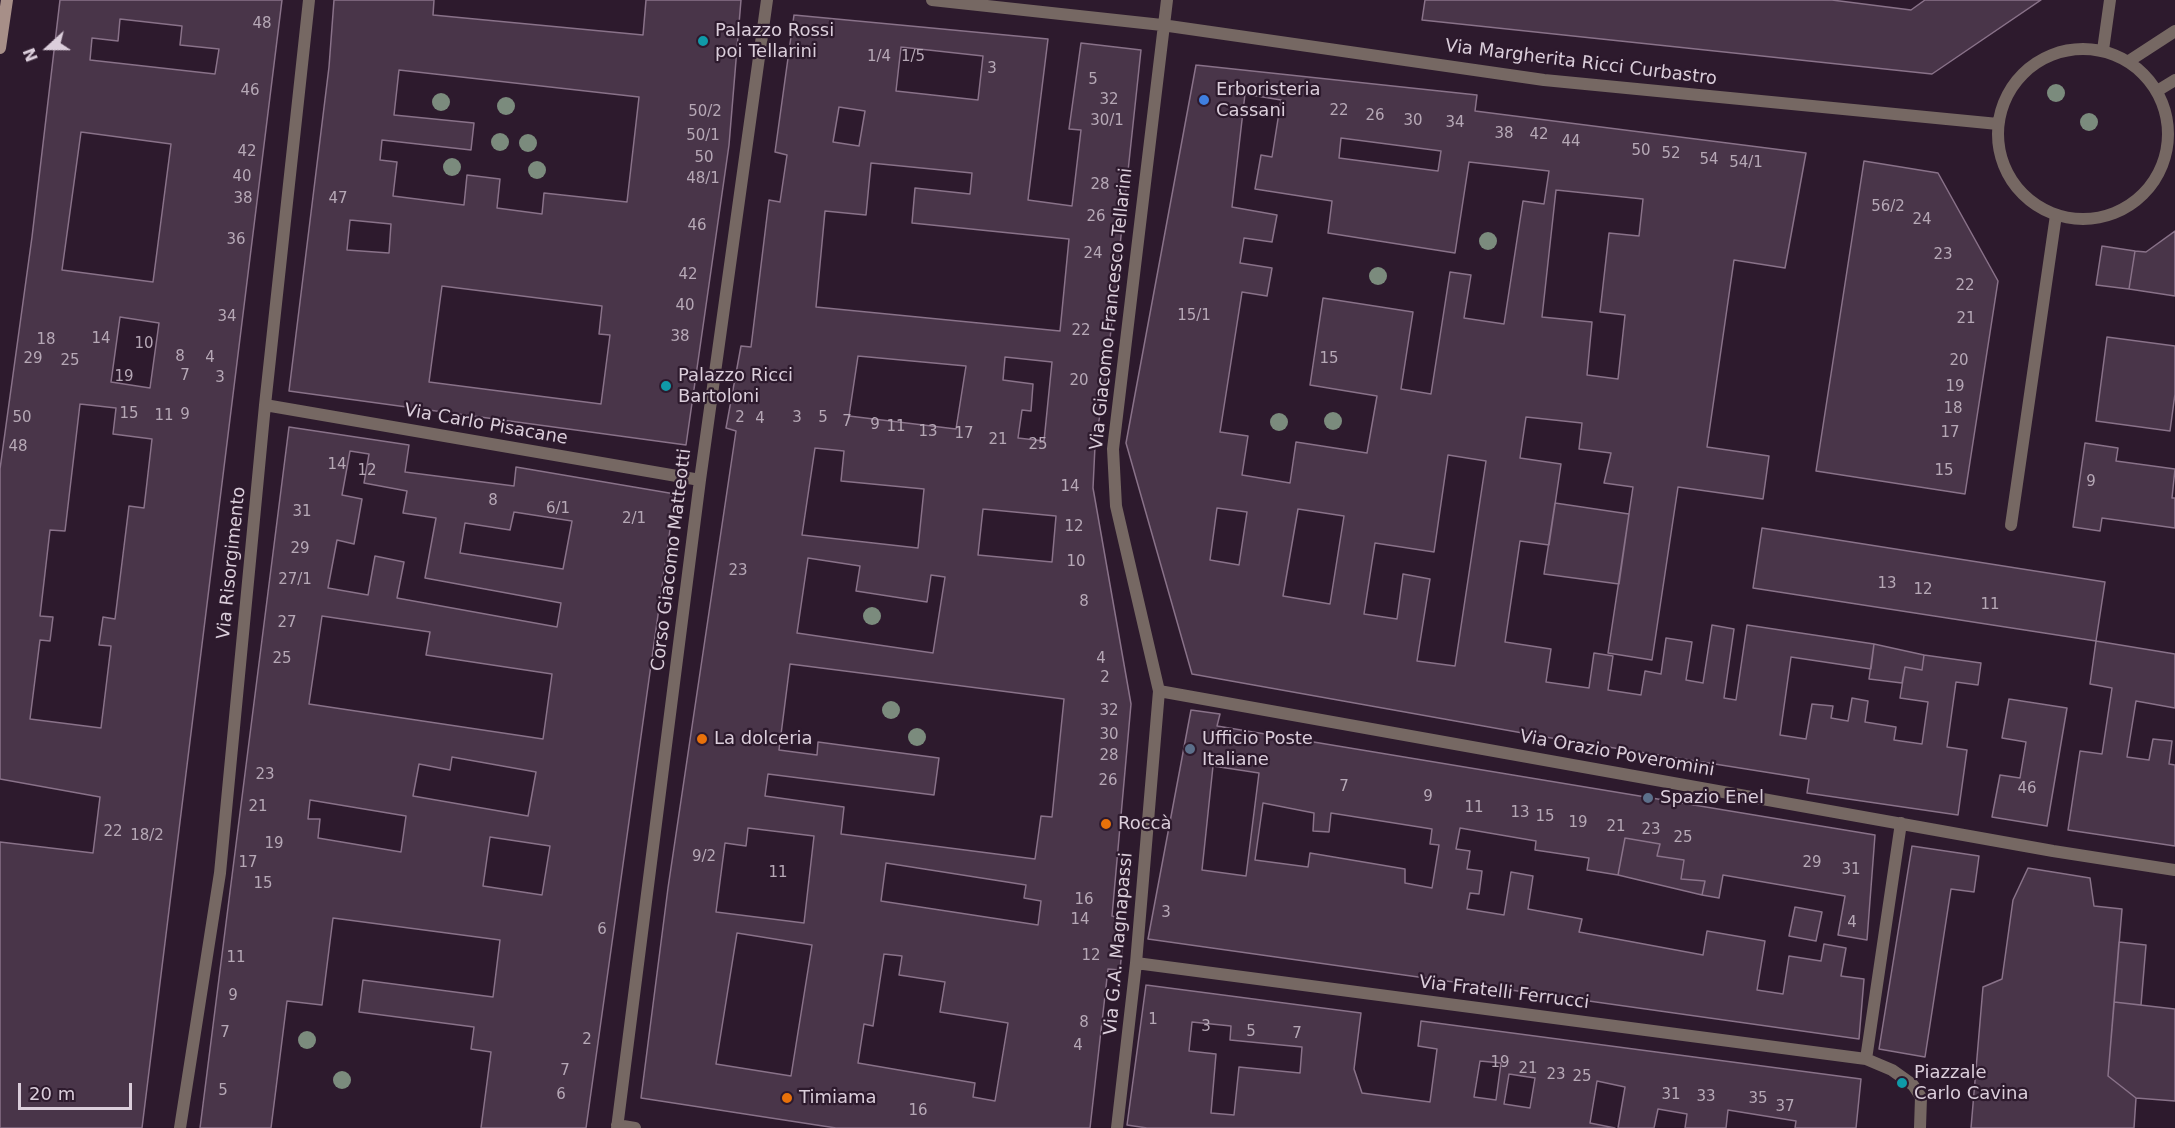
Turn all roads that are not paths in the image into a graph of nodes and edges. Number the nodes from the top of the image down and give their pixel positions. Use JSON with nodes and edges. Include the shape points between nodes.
{"nodes":[{"id":1,"x":7,"y":0,"type":"edge"},
{"id":2,"x":309,"y":0,"type":"edge"},
{"id":3,"x":767,"y":0,"type":"edge"},
{"id":4,"x":932,"y":0,"type":"edge"},
{"id":5,"x":1167,"y":0,"type":"edge"},
{"id":6,"x":2110,"y":0,"type":"edge"},
{"id":7,"x":1162,"y":25,"type":"junction"},
{"id":8,"x":2175,"y":32,"type":"edge"},
{"id":9,"x":0,"y":48,"type":"edge"},
{"id":10,"x":2103,"y":50,"type":"junction"},
{"id":11,"x":2129,"y":61,"type":"junction"},
{"id":12,"x":2175,"y":80,"type":"edge"},
{"id":13,"x":2157,"y":91,"type":"junction"},
{"id":14,"x":1998,"y":124,"type":"junction"},
{"id":15,"x":2171,"y":146,"type":"edge"},
{"id":16,"x":2056,"y":215,"type":"junction"},
{"id":17,"x":265,"y":405,"type":"junction"},
{"id":18,"x":700,"y":480,"type":"junction"},
{"id":19,"x":2011,"y":525,"type":"dead end"},
{"id":20,"x":1159,"y":691,"type":"junction"},
{"id":21,"x":1901,"y":823,"type":"junction"},
{"id":22,"x":2175,"y":870,"type":"edge"},
{"id":23,"x":1136,"y":963,"type":"junction"},
{"id":24,"x":1866,"y":1059,"type":"junction"},
{"id":25,"x":617,"y":1127,"type":"edge"},
{"id":26,"x":180,"y":1128,"type":"edge"},
{"id":27,"x":635,"y":1128,"type":"edge"},
{"id":28,"x":1118,"y":1128,"type":"edge"},
{"id":29,"x":1920,"y":1128,"type":"edge"}],
"edges":[{"from":1,"to":9,"type":"main road"},
{"from":2,"to":17,"type":"street","name":"Via Risorgimento"},
{"from":3,"to":18,"type":"street","name":"Corso Giacomo Matteotti"},
{"from":4,"to":7,"type":"street","name":"Via Margherita Ricci Curbastro"},
{"from":5,"to":7,"type":"street","name":"Via Giacomo Francesco Tellarini"},
{"from":6,"to":10,"type":"street"},
{"from":7,"to":14,"type":"street","name":"Via Margherita Ricci Curbastro","via":[[1544,80]]},
{"from":7,"to":20,"type":"street","name":"Via Giacomo Francesco Tellarini","via":[[1113,449],[1116,506]]},
{"from":8,"to":11,"type":"street"},
{"from":10,"to":11,"type":"street"},
{"from":10,"to":14,"type":"street","via":[[2074,48],[2046,56],[2023,73],[2006,97]]},
{"from":11,"to":13,"type":"street"},
{"from":12,"to":13,"type":"street"},
{"from":13,"to":15,"type":"street","via":[[2167,117]]},
{"from":14,"to":16,"type":"street","via":[[2000,153],[2011,180],[2030,201]]},
{"from":15,"to":16,"type":"street","via":[[2147,190],[2128,206],[2105,216],[2080,220]]},
{"from":16,"to":19,"type":"street"},
{"from":17,"to":18,"type":"street","name":"Via Carlo Pisacane"},
{"from":17,"to":26,"type":"street","name":"Via Risorgimento","via":[[220,873]]},
{"from":18,"to":25,"type":"street","name":"Corso Giacomo Matteotti"},
{"from":20,"to":21,"type":"street","name":"Via Orazio Poveromini"},
{"from":20,"to":23,"type":"street","name":"Via G.A. Magnapassi"},
{"from":21,"to":22,"type":"street","name":"Via Orazio Poveromini"},
{"from":21,"to":24,"type":"street"},
{"from":23,"to":24,"type":"street","name":"Via Fratelli Ferrucci"},
{"from":23,"to":28,"type":"street","name":"Via G.A. Magnapassi"},
{"from":24,"to":29,"type":"street","via":[[1913,1085],[1921,1097]]},
{"from":25,"to":27,"type":"street"}]}
